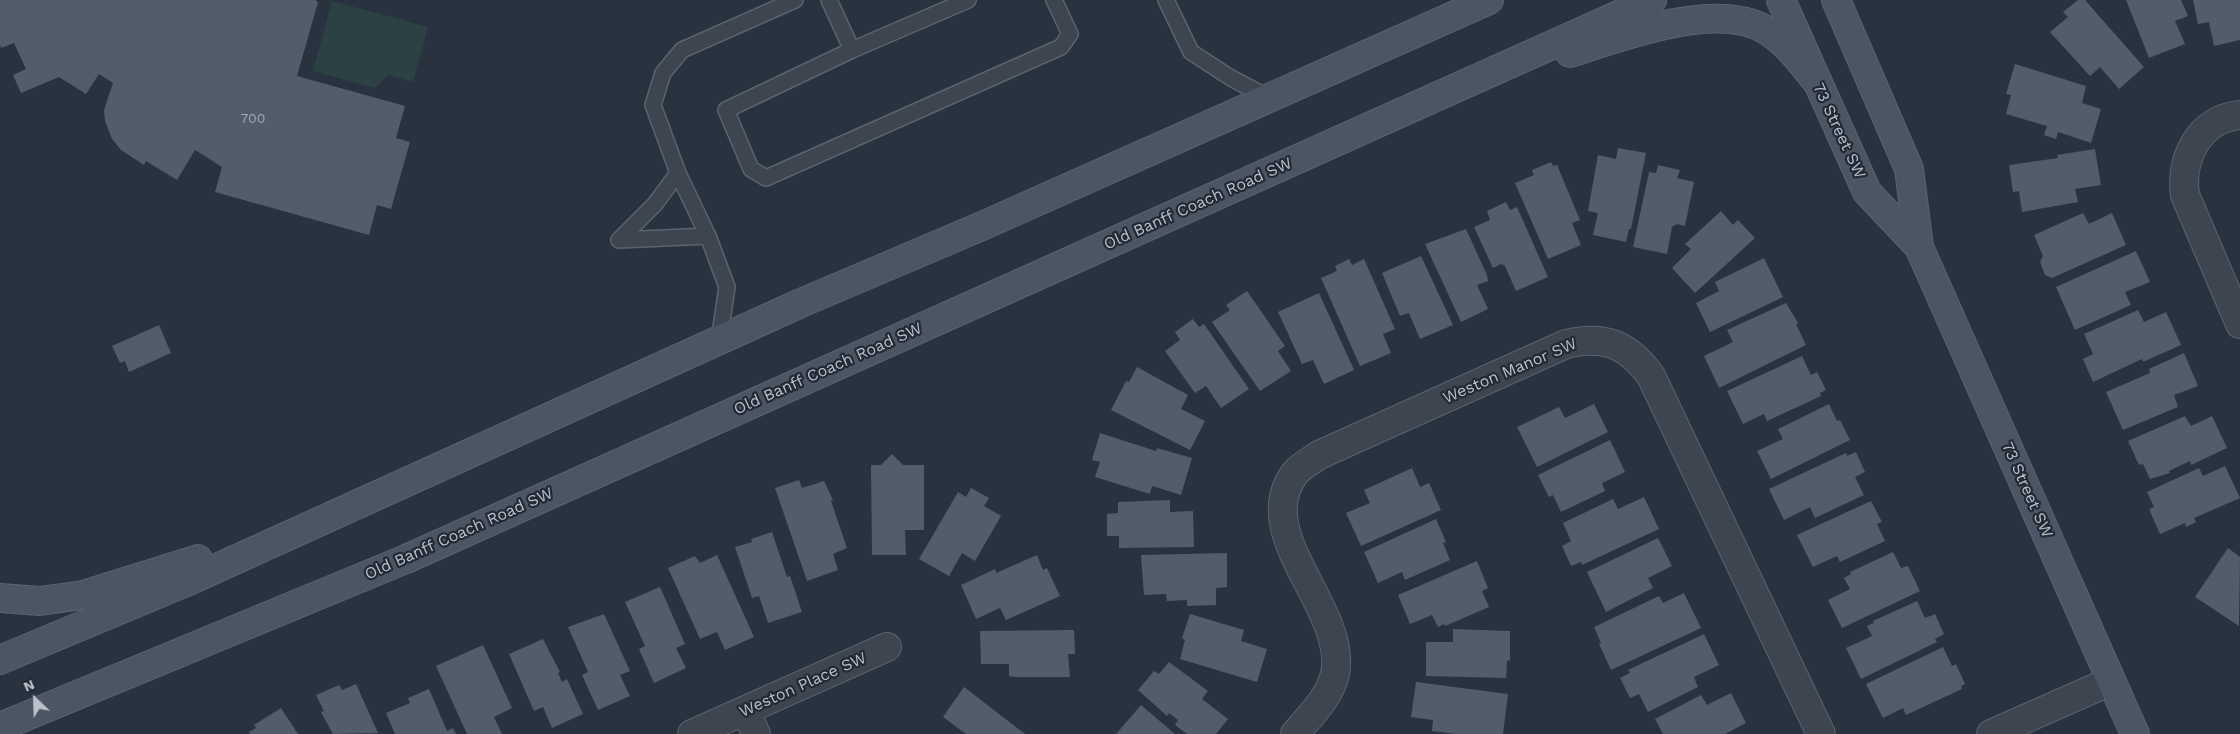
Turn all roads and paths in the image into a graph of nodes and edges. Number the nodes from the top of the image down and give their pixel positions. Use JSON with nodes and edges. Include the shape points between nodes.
{"nodes":[{"id":1,"x":796,"y":0,"type":"edge"},
{"id":2,"x":829,"y":0,"type":"edge"},
{"id":3,"x":968,"y":0,"type":"edge"},
{"id":4,"x":1054,"y":0,"type":"edge"},
{"id":5,"x":1166,"y":0,"type":"edge"},
{"id":6,"x":1489,"y":0,"type":"edge"},
{"id":7,"x":1652,"y":0,"type":"edge"},
{"id":8,"x":1781,"y":0,"type":"edge"},
{"id":9,"x":1836,"y":0,"type":"edge"},
{"id":10,"x":852,"y":50,"type":"junction"},
{"id":11,"x":1816,"y":81,"type":"junction"},
{"id":12,"x":1470,"y":83,"type":"junction"},
{"id":13,"x":1269,"y":98,"type":"junction"},
{"id":14,"x":2240,"y":115,"type":"edge"},
{"id":15,"x":678,"y":174,"type":"junction"},
{"id":16,"x":708,"y":236,"type":"junction"},
{"id":17,"x":1919,"y":247,"type":"junction"},
{"id":18,"x":2240,"y":324,"type":"edge"},
{"id":19,"x":719,"y":341,"type":"junction"},
{"id":20,"x":370,"y":500,"type":"junction"},
{"id":21,"x":0,"y":598,"type":"edge"},
{"id":22,"x":887,"y":647,"type":"dead end"},
{"id":23,"x":0,"y":660,"type":"edge"},
{"id":24,"x":2111,"y":681,"type":"junction"},
{"id":25,"x":751,"y":722,"type":"edge"},
{"id":26,"x":0,"y":727,"type":"edge"},
{"id":27,"x":692,"y":734,"type":"edge"},
{"id":28,"x":1295,"y":734,"type":"edge"},
{"id":29,"x":1821,"y":734,"type":"edge"},
{"id":30,"x":1991,"y":734,"type":"edge"},
{"id":31,"x":2135,"y":734,"type":"edge"}],
"edges":[{"from":1,"to":15,"type":"lane","via":[[682,50],[663,73],[653,105]]},
{"from":2,"to":10,"type":"lane"},
{"from":3,"to":10,"type":"lane"},
{"from":4,"to":10,"type":"lane","via":[[1070,34],[1061,46],[766,178],[752,168],[726,110]]},
{"from":5,"to":13,"type":"lane","via":[[1191,52]]},
{"from":6,"to":13,"type":"main road"},
{"from":7,"to":12,"type":"main road","name":"Old Banff Coach Road SW"},
{"from":8,"to":11,"type":"main road","name":"73 Street SW"},
{"from":9,"to":17,"type":"main road","name":"73 Street SW","via":[[1909,170]]},
{"from":11,"to":12,"type":"main road","via":[[1788,46],[1764,29],[1735,20],[1710,19],[1651,28]]},
{"from":11,"to":17,"type":"main road","name":"73 Street SW","via":[[1867,192]]},
{"from":12,"to":26,"type":"main road","name":"Old Banff Coach Road SW","via":[[406,559]]},
{"from":13,"to":19,"type":"main road"},
{"from":14,"to":18,"type":"street","via":[[2211,126],[2198,137],[2189,151],[2182,178],[2188,202]]},
{"from":15,"to":16,"type":"lane"},
{"from":15,"to":16,"type":"lane","via":[[655,204],[619,240]]},
{"from":16,"to":19,"type":"lane","via":[[727,286]]},
{"from":17,"to":24,"type":"main road","name":"73 Street SW"},
{"from":19,"to":20,"type":"main road"},
{"from":20,"to":21,"type":"main road","via":[[168,570],[83,595],[40,601]]},
{"from":20,"to":23,"type":"main road"},
{"from":22,"to":25,"type":"street","name":"Weston Place SW"},
{"from":24,"to":30,"type":"street"},
{"from":24,"to":31,"type":"main road","name":"73 Street SW"},
{"from":25,"to":27,"type":"street","name":"Weston Place SW"},
{"from":28,"to":29,"type":"street","name":"Weston Manor SW","via":[[1332,686],[1336,655],[1331,633],[1286,532],[1283,496],[1296,472],[1319,455],[1557,348],[1597,339],[1621,347],[1640,360],[1651,376]]}]}
